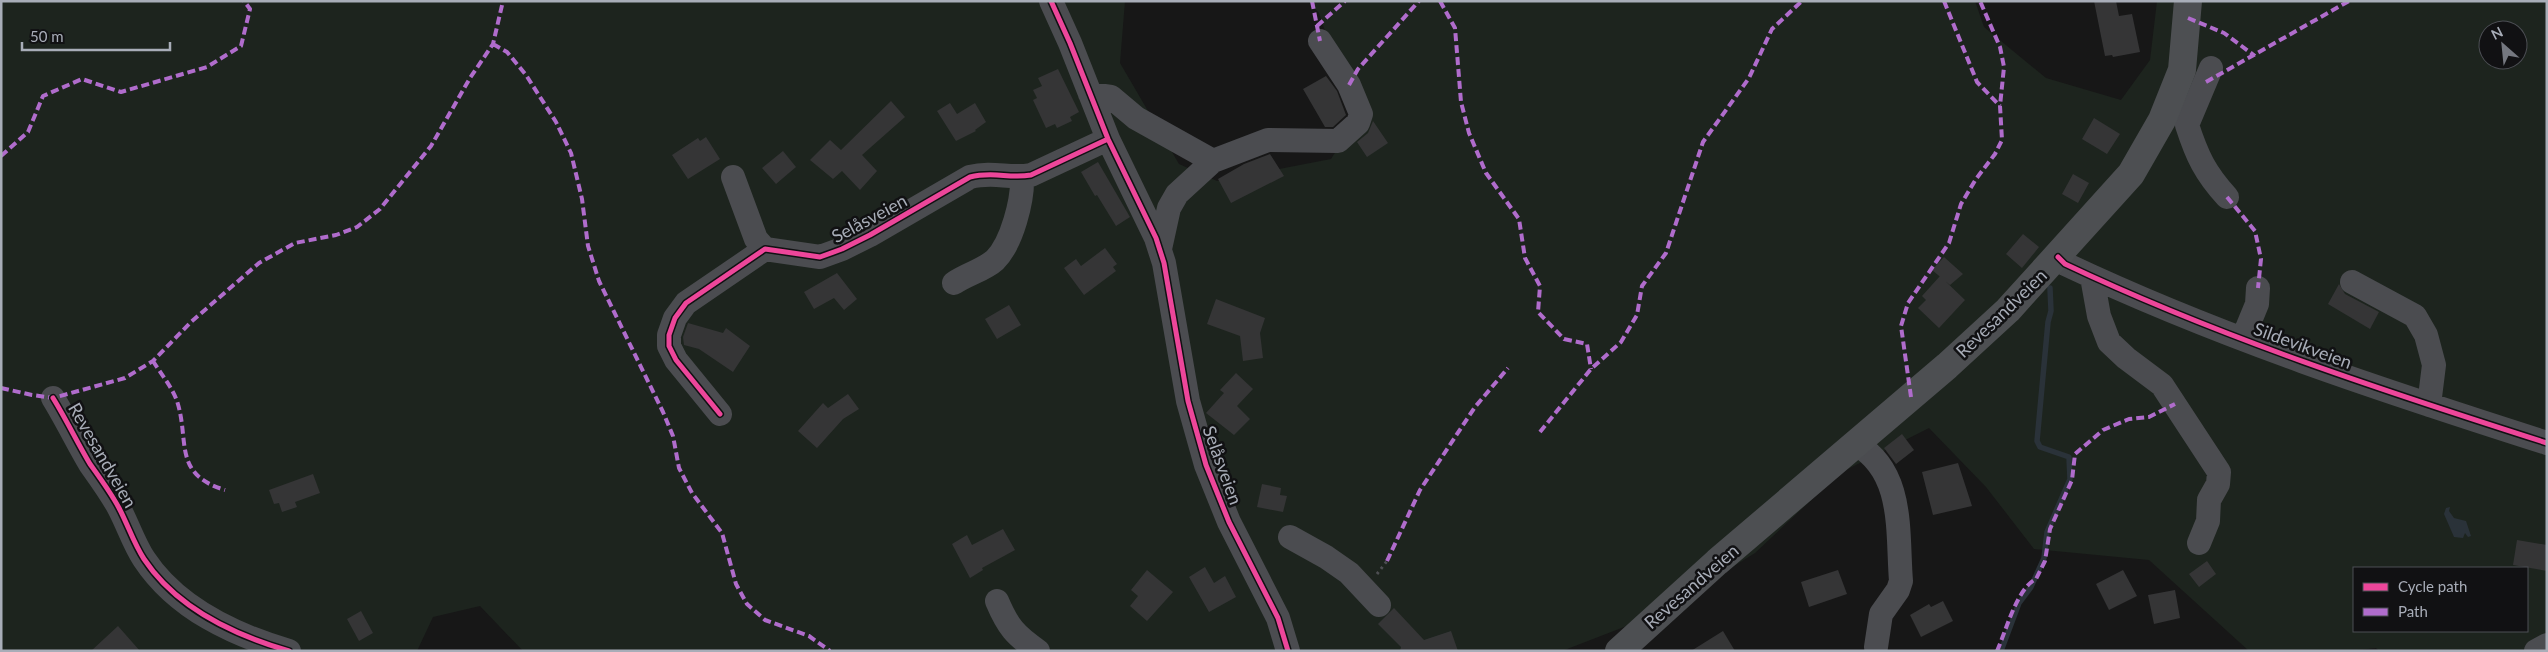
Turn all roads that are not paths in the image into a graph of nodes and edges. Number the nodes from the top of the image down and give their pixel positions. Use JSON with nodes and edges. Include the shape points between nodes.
{"nodes":[{"id":1,"x":1050,"y":1,"type":"edge"},
{"id":2,"x":2188,"y":1,"type":"edge"},
{"id":3,"x":1320,"y":41,"type":"dead end"},
{"id":4,"x":2212,"y":68,"type":"dead end"},
{"id":5,"x":1090,"y":94,"type":"junction"},
{"id":6,"x":2185,"y":99,"type":"junction"},
{"id":7,"x":1108,"y":139,"type":"junction"},
{"id":8,"x":1213,"y":161,"type":"junction"},
{"id":9,"x":732,"y":177,"type":"dead end"},
{"id":10,"x":1022,"y":177,"type":"junction"},
{"id":11,"x":2227,"y":197,"type":"dead end"},
{"id":12,"x":1160,"y":248,"type":"junction"},
{"id":13,"x":765,"y":249,"type":"junction"},
{"id":14,"x":2058,"y":257,"type":"junction"},
{"id":15,"x":2092,"y":277,"type":"junction"},
{"id":16,"x":2352,"y":282,"type":"dead end"},
{"id":17,"x":954,"y":283,"type":"dead end"},
{"id":18,"x":2258,"y":288,"type":"dead end"},
{"id":19,"x":2243,"y":338,"type":"junction"},
{"id":20,"x":53,"y":398,"type":"dead end"},
{"id":21,"x":2428,"y":405,"type":"junction"},
{"id":22,"x":720,"y":414,"type":"dead end"},
{"id":23,"x":2547,"y":443,"type":"edge"},
{"id":24,"x":1856,"y":444,"type":"junction"},
{"id":25,"x":1290,"y":537,"type":"dead end"},
{"id":26,"x":2199,"y":543,"type":"dead end"},
{"id":27,"x":997,"y":601,"type":"dead end"},
{"id":28,"x":1379,"y":605,"type":"dead end"},
{"id":29,"x":2547,"y":645,"type":"edge"},
{"id":30,"x":1876,"y":647,"type":"dead end"},
{"id":31,"x":289,"y":651,"type":"edge"},
{"id":32,"x":1038,"y":651,"type":"edge"},
{"id":33,"x":1288,"y":651,"type":"edge"},
{"id":34,"x":1619,"y":651,"type":"edge"},
{"id":35,"x":2536,"y":651,"type":"edge"}],
"edges":[{"from":1,"to":5,"type":"street","name":"Selåsveien"},
{"from":2,"to":6,"type":"main road","name":"Revesandveien","via":[[2182,70]]},
{"from":3,"to":8,"type":"street","via":[[1349,85],[1360,114],[1358,123],[1338,141],[1268,140]]},
{"from":4,"to":6,"type":"street"},
{"from":5,"to":7,"type":"street","name":"Selåsveien"},
{"from":5,"to":8,"type":"street","via":[[1111,97],[1136,118]]},
{"from":6,"to":11,"type":"street","via":[[2187,126],[2196,151],[2208,176]]},
{"from":6,"to":14,"type":"main road","name":"Revesandveien","via":[[2162,120],[2131,174]]},
{"from":7,"to":10,"type":"street","name":"Selåsveien","via":[[1050,168]]},
{"from":7,"to":12,"type":"street","name":"Selåsveien"},
{"from":8,"to":12,"type":"street","via":[[1177,194]]},
{"from":9,"to":13,"type":"street","via":[[756,239]]},
{"from":10,"to":13,"type":"street","name":"Selåsveien","via":[[986,173],[970,178],[870,235],[820,257]]},
{"from":10,"to":17,"type":"street","via":[[1015,219],[1000,254],[988,265]]},
{"from":12,"to":33,"type":"street","name":"Selåsveien","via":[[1188,401],[1206,465],[1229,522],[1278,618]]},
{"from":13,"to":22,"type":"street","via":[[686,303],[675,318],[669,335],[669,346],[676,360]]},
{"from":14,"to":15,"type":"street","name":"Sildevikveien"},
{"from":14,"to":24,"type":"main road","name":"Revesandveien","via":[[1981,335]]},
{"from":15,"to":19,"type":"street","name":"Sildevikveien","via":[[2132,296]]},
{"from":15,"to":26,"type":"street","via":[[2099,316],[2109,342],[2162,385],[2219,472]]},
{"from":16,"to":21,"type":"street","via":[[2415,316],[2426,335],[2434,365]]},
{"from":18,"to":19,"type":"street","via":[[2257,304]]},
{"from":19,"to":21,"type":"street","name":"Sildevikveien"},
{"from":20,"to":31,"type":"street","name":"Revesandveien","via":[[119,508],[143,558],[155,573],[186,604],[201,614],[253,641]]},
{"from":21,"to":23,"type":"street","name":"Sildevikveien"},
{"from":24,"to":30,"type":"street","via":[[1880,462],[1892,486],[1898,518],[1901,581],[1881,614]]},
{"from":24,"to":34,"type":"main road","name":"Revesandveien","via":[[1717,562]]},
{"from":25,"to":28,"type":"street","via":[[1349,573]]},
{"from":27,"to":32,"type":"street","via":[[1016,636]]},
{"from":29,"to":35,"type":"street"}]}
